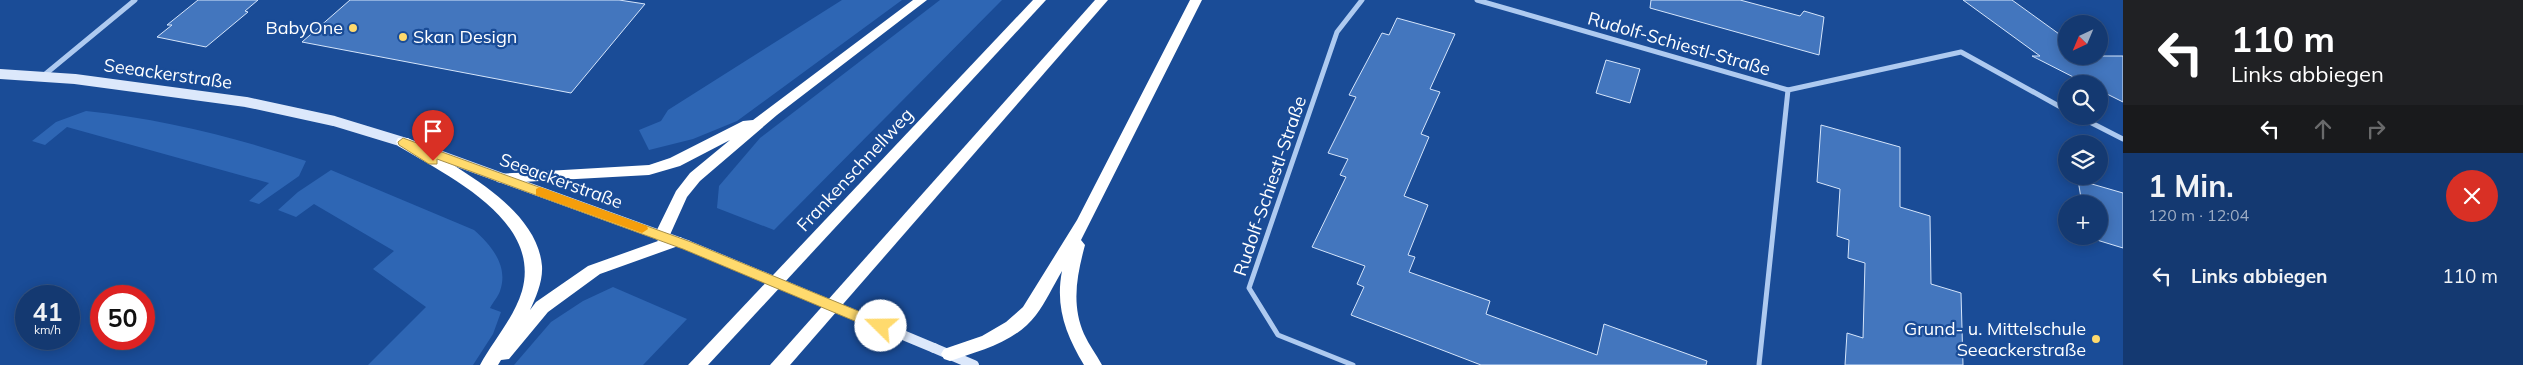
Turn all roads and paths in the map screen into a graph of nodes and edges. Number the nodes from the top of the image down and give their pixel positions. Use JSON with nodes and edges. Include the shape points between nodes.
{"nodes":[{"id":1,"x":135,"y":0,"type":"edge"},
{"id":2,"x":921,"y":0,"type":"edge"},
{"id":3,"x":1040,"y":0,"type":"edge"},
{"id":4,"x":1102,"y":0,"type":"edge"},
{"id":5,"x":1196,"y":0,"type":"edge"},
{"id":6,"x":1362,"y":0,"type":"edge"},
{"id":7,"x":1477,"y":0,"type":"edge"},
{"id":8,"x":0,"y":74,"type":"edge"},
{"id":9,"x":43,"y":76,"type":"junction"},
{"id":10,"x":1788,"y":90,"type":"junction"},
{"id":11,"x":2058,"y":106,"type":"edge"},
{"id":12,"x":772,"y":112,"type":"junction"},
{"id":13,"x":2096,"y":125,"type":"edge"},
{"id":14,"x":2123,"y":139,"type":"edge"},
{"id":15,"x":403,"y":142,"type":"junction"},
{"id":16,"x":502,"y":178,"type":"junction"},
{"id":17,"x":1084,"y":222,"type":"junction"},
{"id":18,"x":675,"y":241,"type":"junction"},
{"id":19,"x":960,"y":361,"type":"edge"},
{"id":20,"x":489,"y":365,"type":"edge"},
{"id":21,"x":493,"y":365,"type":"edge"},
{"id":22,"x":697,"y":365,"type":"edge"},
{"id":23,"x":779,"y":365,"type":"edge"},
{"id":24,"x":1093,"y":365,"type":"edge"},
{"id":25,"x":1353,"y":365,"type":"edge"},
{"id":26,"x":1759,"y":365,"type":"edge"}],
"edges":[{"from":1,"to":9,"type":"street"},
{"from":2,"to":12,"type":"highway"},
{"from":3,"to":22,"type":"highway","name":"Frankenschnellweg"},
{"from":4,"to":23,"type":"highway"},
{"from":5,"to":17,"type":"highway"},
{"from":6,"to":25,"type":"street","name":"Rudolf-Schiestl-Straße","via":[[1337,32],[1248,288],[1278,335]]},
{"from":7,"to":10,"type":"street","name":"Rudolf-Schiestl-Straße"},
{"from":8,"to":9,"type":"main road","name":"Seeackerstraße"},
{"from":9,"to":15,"type":"main road","name":"Seeackerstraße","via":[[246,102],[334,121]]},
{"from":10,"to":11,"type":"street","name":"Rudolf-Schiestl-Straße","via":[[1961,52]]},
{"from":10,"to":26,"type":"street","name":"Rudolf-Schiestl-Straße"},
{"from":12,"to":16,"type":"highway","via":[[675,162],[649,170]]},
{"from":12,"to":18,"type":"highway","via":[[695,177],[681,195]]},
{"from":13,"to":14,"type":"street"},
{"from":15,"to":16,"type":"main road","name":"Seeackerstraße"},
{"from":15,"to":20,"type":"highway","via":[[506,211],[527,238],[534,261],[530,291]]},
{"from":16,"to":18,"type":"main road","name":"Seeackerstraße"},
{"from":17,"to":19,"type":"highway","via":[[1029,312]]},
{"from":17,"to":24,"type":"highway","via":[[1070,268],[1067,311],[1076,339]]},
{"from":18,"to":19,"type":"main road","name":"Seeackerstraße","bridge":true},
{"from":18,"to":21,"type":"highway","via":[[594,270],[574,282],[542,307]]}]}
